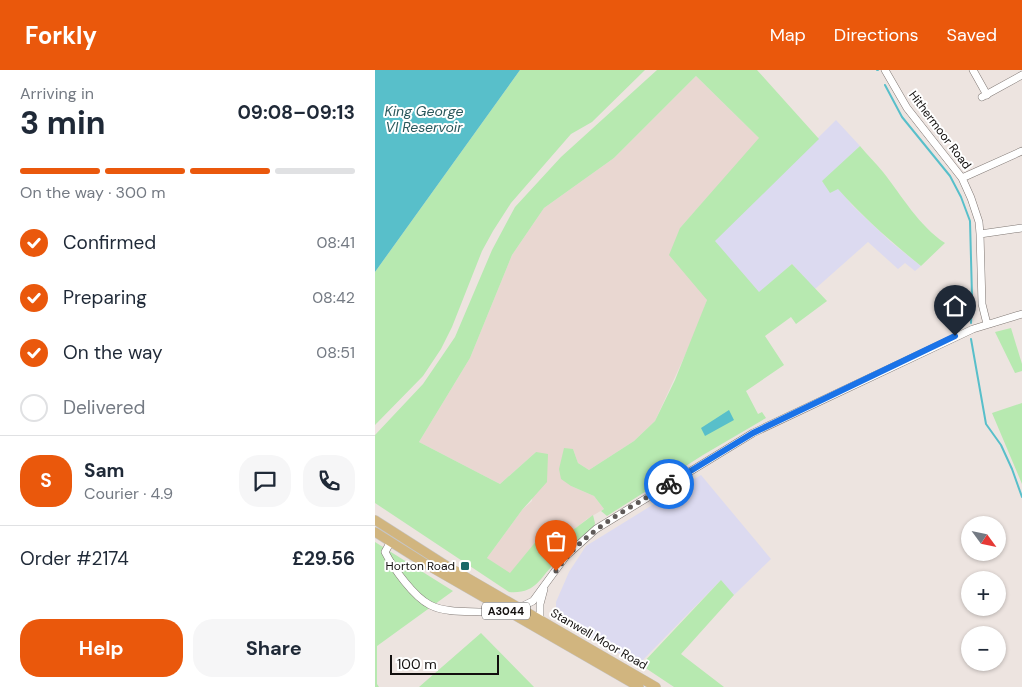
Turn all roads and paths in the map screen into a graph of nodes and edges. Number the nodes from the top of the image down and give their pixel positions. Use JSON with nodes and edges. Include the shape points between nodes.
{"nodes":[{"id":1,"x":885,"y":70,"type":"edge"},
{"id":2,"x":973,"y":70,"type":"edge"},
{"id":3,"x":1022,"y":75,"type":"edge"},
{"id":4,"x":1022,"y":151,"type":"edge"},
{"id":5,"x":962,"y":178,"type":"junction"},
{"id":6,"x":1022,"y":228,"type":"edge"},
{"id":7,"x":980,"y":234,"type":"junction"},
{"id":8,"x":1022,"y":314,"type":"edge"},
{"id":9,"x":987,"y":324,"type":"junction"},
{"id":10,"x":375,"y":520,"type":"edge"},
{"id":11,"x":375,"y":532,"type":"edge"},
{"id":12,"x":391,"y":543,"type":"junction"},
{"id":13,"x":545,"y":586,"type":"junction"},
{"id":14,"x":519,"y":608,"type":"junction"},
{"id":15,"x":484,"y":612,"type":"dead end"},
{"id":16,"x":541,"y":620,"type":"junction"},
{"id":17,"x":639,"y":687,"type":"edge"},
{"id":18,"x":656,"y":687,"type":"edge"}],
"edges":[{"from":1,"to":5,"type":"street","name":"Hithermoor Road","via":[[907,108]]},
{"from":2,"to":3,"type":"street","via":[[985,96]]},
{"from":4,"to":5,"type":"street"},
{"from":5,"to":7,"type":"street","name":"Hithermoor Road"},
{"from":6,"to":7,"type":"street"},
{"from":7,"to":9,"type":"street","name":"Hithermoor Road","via":[[981,304]]},
{"from":8,"to":9,"type":"street"},
{"from":9,"to":13,"type":"street","via":[[925,350],[753,433],[596,529],[566,556]]},
{"from":10,"to":14,"type":"main road","name":"Stanwell Moor Road","number":"A3044"},
{"from":11,"to":12,"type":"main road","name":"Stanwell Moor Road","number":"A3044"},
{"from":12,"to":15,"type":"street","via":[[385,552],[390,563],[429,605],[448,610]]},
{"from":12,"to":17,"type":"main road","name":"Stanwell Moor Road","number":"A3044"},
{"from":13,"to":14,"type":"street","via":[[533,601]]},
{"from":13,"to":16,"type":"street","via":[[540,604]]},
{"from":14,"to":16,"type":"main road","name":"Stanwell Moor Road","number":"A3044"},
{"from":16,"to":18,"type":"main road","name":"Stanwell Moor Road","number":"A3044"}]}
